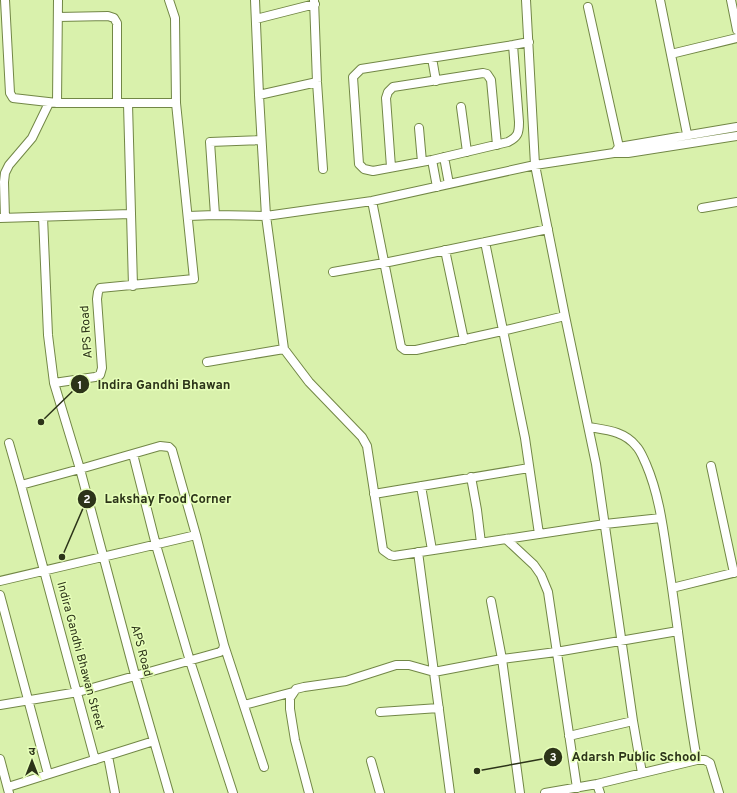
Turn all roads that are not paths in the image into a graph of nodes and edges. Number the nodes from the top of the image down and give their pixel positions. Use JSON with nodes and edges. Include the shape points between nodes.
{"nodes":[{"id":1,"x":5,"y":0,"type":"edge"},
{"id":2,"x":58,"y":0,"type":"edge"},
{"id":3,"x":169,"y":0,"type":"edge"},
{"id":4,"x":255,"y":0,"type":"edge"},
{"id":5,"x":526,"y":0,"type":"edge"},
{"id":6,"x":660,"y":0,"type":"edge"},
{"id":7,"x":731,"y":0,"type":"edge"},
{"id":8,"x":315,"y":2,"type":"edge"},
{"id":9,"x":588,"y":7,"type":"dead end"},
{"id":10,"x":58,"y":17,"type":"junction"},
{"id":11,"x":256,"y":19,"type":"junction"},
{"id":12,"x":737,"y":30,"type":"edge"},
{"id":13,"x":737,"y":38,"type":"edge"},
{"id":14,"x":529,"y":42,"type":"junction"},
{"id":15,"x":513,"y":45,"type":"junction"},
{"id":16,"x":672,"y":54,"type":"junction"},
{"id":17,"x":432,"y":58,"type":"junction"},
{"id":18,"x":436,"y":81,"type":"junction"},
{"id":19,"x":317,"y":82,"type":"junction"},
{"id":20,"x":531,"y":87,"type":"junction"},
{"id":21,"x":516,"y":89,"type":"junction"},
{"id":22,"x":259,"y":95,"type":"junction"},
{"id":23,"x":176,"y":102,"type":"junction"},
{"id":24,"x":53,"y":103,"type":"junction"},
{"id":25,"x":117,"y":103,"type":"junction"},
{"id":26,"x":128,"y":104,"type":"junction"},
{"id":27,"x":461,"y":107,"type":"dead end"},
{"id":28,"x":737,"y":126,"type":"edge"},
{"id":29,"x":419,"y":128,"type":"dead end"},
{"id":30,"x":687,"y":134,"type":"junction"},
{"id":31,"x":737,"y":136,"type":"edge"},
{"id":32,"x":261,"y":140,"type":"junction"},
{"id":33,"x":497,"y":145,"type":"junction"},
{"id":34,"x":617,"y":150,"type":"junction"},
{"id":35,"x":467,"y":152,"type":"junction"},
{"id":36,"x":444,"y":157,"type":"junction"},
{"id":37,"x":432,"y":160,"type":"junction"},
{"id":38,"x":422,"y":162,"type":"junction"},
{"id":39,"x":535,"y":164,"type":"junction"},
{"id":40,"x":391,"y":167,"type":"junction"},
{"id":41,"x":323,"y":169,"type":"dead end"},
{"id":42,"x":449,"y":184,"type":"junction"},
{"id":43,"x":437,"y":187,"type":"junction"},
{"id":44,"x":372,"y":201,"type":"junction"},
{"id":45,"x":737,"y":202,"type":"edge"},
{"id":46,"x":702,"y":208,"type":"dead end"},
{"id":47,"x":131,"y":214,"type":"junction"},
{"id":48,"x":215,"y":215,"type":"junction"},
{"id":49,"x":188,"y":216,"type":"junction"},
{"id":50,"x":266,"y":216,"type":"junction"},
{"id":51,"x":43,"y":217,"type":"junction"},
{"id":52,"x":3,"y":218,"type":"edge"},
{"id":53,"x":548,"y":229,"type":"junction"},
{"id":54,"x":485,"y":242,"type":"junction"},
{"id":55,"x":445,"y":250,"type":"junction"},
{"id":56,"x":384,"y":263,"type":"junction"},
{"id":57,"x":333,"y":272,"type":"dead end"},
{"id":58,"x":133,"y":286,"type":"junction"},
{"id":59,"x":565,"y":316,"type":"junction"},
{"id":60,"x":502,"y":332,"type":"junction"},
{"id":61,"x":464,"y":340,"type":"junction"},
{"id":62,"x":284,"y":349,"type":"junction"},
{"id":63,"x":207,"y":362,"type":"dead end"},
{"id":64,"x":54,"y":383,"type":"junction"},
{"id":65,"x":589,"y":427,"type":"junction"},
{"id":66,"x":9,"y":443,"type":"dead end"},
{"id":67,"x":133,"y":454,"type":"junction"},
{"id":68,"x":711,"y":466,"type":"dead end"},
{"id":69,"x":529,"y":468,"type":"junction"},
{"id":70,"x":80,"y":470,"type":"junction"},
{"id":71,"x":471,"y":477,"type":"junction"},
{"id":72,"x":21,"y":485,"type":"junction"},
{"id":73,"x":421,"y":486,"type":"junction"},
{"id":74,"x":374,"y":494,"type":"junction"},
{"id":75,"x":661,"y":518,"type":"junction"},
{"id":76,"x":605,"y":524,"type":"junction"},
{"id":77,"x":539,"y":534,"type":"junction"},
{"id":78,"x":196,"y":535,"type":"junction"},
{"id":79,"x":506,"y":539,"type":"junction"},
{"id":80,"x":480,"y":543,"type":"junction"},
{"id":81,"x":156,"y":545,"type":"junction"},
{"id":82,"x":432,"y":550,"type":"junction"},
{"id":83,"x":418,"y":552,"type":"junction"},
{"id":84,"x":104,"y":557,"type":"junction"},
{"id":85,"x":44,"y":572,"type":"junction"},
{"id":86,"x":735,"y":573,"type":"edge"},
{"id":87,"x":0,"y":581,"type":"edge"},
{"id":88,"x":672,"y":588,"type":"junction"},
{"id":89,"x":0,"y":595,"type":"edge"},
{"id":90,"x":492,"y":601,"type":"dead end"},
{"id":91,"x":678,"y":632,"type":"junction"},
{"id":92,"x":622,"y":642,"type":"junction"},
{"id":93,"x":224,"y":645,"type":"junction"},
{"id":94,"x":556,"y":652,"type":"junction"},
{"id":95,"x":502,"y":659,"type":"junction"},
{"id":96,"x":190,"y":661,"type":"junction"},
{"id":97,"x":434,"y":672,"type":"junction"},
{"id":98,"x":135,"y":675,"type":"junction"},
{"id":99,"x":78,"y":692,"type":"junction"},
{"id":100,"x":293,"y":692,"type":"junction"},
{"id":101,"x":28,"y":700,"type":"junction"},
{"id":102,"x":0,"y":705,"type":"edge"},
{"id":103,"x":244,"y":705,"type":"junction"},
{"id":104,"x":439,"y":708,"type":"junction"},
{"id":105,"x":380,"y":712,"type":"dead end"},
{"id":106,"x":633,"y":721,"type":"junction"},
{"id":107,"x":569,"y":736,"type":"junction"},
{"id":108,"x":154,"y":741,"type":"junction"},
{"id":109,"x":108,"y":756,"type":"junction"},
{"id":110,"x":0,"y":759,"type":"edge"},
{"id":111,"x":95,"y":760,"type":"junction"},
{"id":112,"x":697,"y":760,"type":"junction"},
{"id":113,"x":370,"y":761,"type":"dead end"},
{"id":114,"x":264,"y":767,"type":"dead end"},
{"id":115,"x":642,"y":773,"type":"junction"},
{"id":116,"x":48,"y":774,"type":"junction"},
{"id":117,"x":597,"y":784,"type":"junction"},
{"id":118,"x":576,"y":788,"type":"junction"},
{"id":119,"x":9,"y":790,"type":"edge"},
{"id":120,"x":115,"y":793,"type":"edge"},
{"id":121,"x":169,"y":793,"type":"edge"},
{"id":122,"x":233,"y":793,"type":"edge"},
{"id":123,"x":309,"y":793,"type":"edge"},
{"id":124,"x":380,"y":793,"type":"edge"},
{"id":125,"x":450,"y":793,"type":"edge"},
{"id":126,"x":520,"y":793,"type":"edge"},
{"id":127,"x":545,"y":793,"type":"edge"},
{"id":128,"x":600,"y":793,"type":"edge"},
{"id":129,"x":719,"y":793,"type":"edge"}],
"edges":[{"from":1,"to":24,"type":"street","via":[[10,93],[13,98]]},
{"from":2,"to":10,"type":"street"},
{"from":3,"to":23,"type":"street","name":"APS Road","via":[[175,18]]},
{"from":4,"to":11,"type":"street"},
{"from":5,"to":14,"type":"street"},
{"from":6,"to":16,"type":"street"},
{"from":7,"to":12,"type":"street"},
{"from":8,"to":11,"type":"street"},
{"from":8,"to":19,"type":"street"},
{"from":9,"to":34,"type":"street"},
{"from":10,"to":24,"type":"street"},
{"from":10,"to":25,"type":"street","via":[[114,18],[117,23]]},
{"from":11,"to":22,"type":"street"},
{"from":13,"to":16,"type":"street"},
{"from":14,"to":15,"type":"street"},
{"from":14,"to":20,"type":"street"},
{"from":15,"to":17,"type":"street"},
{"from":15,"to":21,"type":"street"},
{"from":16,"to":30,"type":"street"},
{"from":17,"to":18,"type":"street"},
{"from":17,"to":40,"type":"street","via":[[361,69],[353,77],[359,164],[364,169],[373,170]]},
{"from":18,"to":33,"type":"street","via":[[487,74],[491,80]]},
{"from":18,"to":40,"type":"street","via":[[393,87],[388,92],[386,98]]},
{"from":19,"to":22,"type":"street"},
{"from":19,"to":41,"type":"street"},
{"from":20,"to":21,"type":"street"},
{"from":20,"to":39,"type":"street"},
{"from":21,"to":33,"type":"street","via":[[519,131],[516,138]]},
{"from":22,"to":32,"type":"street"},
{"from":23,"to":26,"type":"street"},
{"from":23,"to":49,"type":"street","name":"APS Road"},
{"from":24,"to":25,"type":"street"},
{"from":24,"to":52,"type":"street","via":[[32,138],[5,173]]},
{"from":25,"to":26,"type":"street"},
{"from":26,"to":47,"type":"street"},
{"from":27,"to":35,"type":"street"},
{"from":28,"to":30,"type":"street"},
{"from":29,"to":38,"type":"street"},
{"from":30,"to":34,"type":"street"},
{"from":31,"to":34,"type":"street","via":[[628,153]]},
{"from":32,"to":48,"type":"street","via":[[210,142]]},
{"from":32,"to":50,"type":"street"},
{"from":33,"to":35,"type":"street"},
{"from":34,"to":39,"type":"street"},
{"from":35,"to":36,"type":"street"},
{"from":36,"to":37,"type":"street"},
{"from":36,"to":42,"type":"street"},
{"from":37,"to":38,"type":"street"},
{"from":37,"to":43,"type":"street"},
{"from":38,"to":40,"type":"street"},
{"from":39,"to":42,"type":"street"},
{"from":39,"to":53,"type":"street"},
{"from":42,"to":43,"type":"street"},
{"from":43,"to":44,"type":"street"},
{"from":44,"to":50,"type":"street"},
{"from":44,"to":56,"type":"street"},
{"from":45,"to":46,"type":"street"},
{"from":47,"to":51,"type":"street"},
{"from":47,"to":58,"type":"street"},
{"from":48,"to":49,"type":"street"},
{"from":48,"to":50,"type":"street"},
{"from":49,"to":58,"type":"street","name":"APS Road","via":[[194,279]]},
{"from":50,"to":62,"type":"street"},
{"from":51,"to":52,"type":"street"},
{"from":51,"to":64,"type":"street","via":[[48,335]]},
{"from":53,"to":54,"type":"street"},
{"from":53,"to":59,"type":"street"},
{"from":54,"to":55,"type":"street"},
{"from":54,"to":60,"type":"street"},
{"from":55,"to":56,"type":"street"},
{"from":55,"to":61,"type":"street"},
{"from":56,"to":57,"type":"street"},
{"from":56,"to":61,"type":"street","via":[[401,347],[405,350],[416,350]]},
{"from":58,"to":64,"type":"street","name":"APS Road","via":[[100,288],[98,292],[102,368],[100,374]]},
{"from":59,"to":60,"type":"street"},
{"from":59,"to":65,"type":"street"},
{"from":60,"to":61,"type":"street"},
{"from":60,"to":69,"type":"street"},
{"from":62,"to":63,"type":"street"},
{"from":62,"to":74,"type":"street","via":[[309,382],[362,437],[367,446]]},
{"from":64,"to":70,"type":"street","name":"APS Road"},
{"from":65,"to":75,"type":"street","via":[[616,432],[636,445],[652,477]]},
{"from":65,"to":76,"type":"street"},
{"from":66,"to":72,"type":"street","name":"Indira Gandhi Bhawan Street"},
{"from":67,"to":70,"type":"street"},
{"from":67,"to":78,"type":"street","via":[[160,446],[170,447]]},
{"from":67,"to":81,"type":"street"},
{"from":68,"to":86,"type":"street"},
{"from":69,"to":71,"type":"street"},
{"from":69,"to":77,"type":"street"},
{"from":70,"to":72,"type":"street"},
{"from":70,"to":84,"type":"street","name":"APS Road"},
{"from":71,"to":73,"type":"street"},
{"from":71,"to":80,"type":"street"},
{"from":72,"to":85,"type":"street","name":"Indira Gandhi Bhawan Street"},
{"from":73,"to":74,"type":"street"},
{"from":73,"to":82,"type":"street"},
{"from":74,"to":83,"type":"street","via":[[383,550],[394,556]]},
{"from":75,"to":76,"type":"street"},
{"from":75,"to":88,"type":"street"},
{"from":76,"to":77,"type":"street"},
{"from":76,"to":92,"type":"street"},
{"from":77,"to":79,"type":"street"},
{"from":78,"to":81,"type":"street"},
{"from":78,"to":93,"type":"street"},
{"from":79,"to":80,"type":"street"},
{"from":79,"to":94,"type":"street","via":[[541,575],[548,592]]},
{"from":80,"to":82,"type":"street"},
{"from":81,"to":84,"type":"street"},
{"from":81,"to":96,"type":"street"},
{"from":82,"to":83,"type":"street"},
{"from":83,"to":97,"type":"street"},
{"from":84,"to":85,"type":"street"},
{"from":84,"to":98,"type":"street","name":"APS Road"},
{"from":85,"to":87,"type":"street"},
{"from":85,"to":99,"type":"street","name":"Indira Gandhi Bhawan Street"},
{"from":86,"to":88,"type":"street"},
{"from":88,"to":91,"type":"street"},
{"from":89,"to":101,"type":"street"},
{"from":90,"to":95,"type":"street"},
{"from":91,"to":92,"type":"street"},
{"from":91,"to":112,"type":"street"},
{"from":92,"to":94,"type":"street"},
{"from":92,"to":106,"type":"street"},
{"from":93,"to":96,"type":"street","via":[[220,652]]},
{"from":93,"to":103,"type":"street"},
{"from":94,"to":95,"type":"street"},
{"from":94,"to":107,"type":"street"},
{"from":95,"to":97,"type":"street"},
{"from":95,"to":126,"type":"street"},
{"from":96,"to":98,"type":"street"},
{"from":96,"to":122,"type":"street"},
{"from":97,"to":100,"type":"street","via":[[409,664],[396,665],[346,681],[304,687]]},
{"from":97,"to":104,"type":"street"},
{"from":98,"to":99,"type":"street"},
{"from":98,"to":108,"type":"street","name":"APS Road"},
{"from":99,"to":101,"type":"street"},
{"from":99,"to":111,"type":"street","name":"Indira Gandhi Bhawan Street"},
{"from":100,"to":103,"type":"street"},
{"from":100,"to":123,"type":"street","via":[[290,709]]},
{"from":101,"to":102,"type":"street"},
{"from":101,"to":116,"type":"street"},
{"from":103,"to":114,"type":"street"},
{"from":104,"to":105,"type":"street"},
{"from":104,"to":125,"type":"street"},
{"from":106,"to":107,"type":"street"},
{"from":106,"to":115,"type":"street"},
{"from":107,"to":118,"type":"street"},
{"from":108,"to":109,"type":"street"},
{"from":108,"to":121,"type":"street","name":"APS Road"},
{"from":109,"to":111,"type":"street"},
{"from":109,"to":120,"type":"street"},
{"from":110,"to":119,"type":"street"},
{"from":111,"to":116,"type":"street"},
{"from":112,"to":115,"type":"street"},
{"from":112,"to":129,"type":"street","via":[[710,763]]},
{"from":113,"to":124,"type":"street"},
{"from":115,"to":117,"type":"street"},
{"from":116,"to":119,"type":"street"},
{"from":117,"to":118,"type":"street"},
{"from":117,"to":128,"type":"street"},
{"from":118,"to":127,"type":"street"}]}
